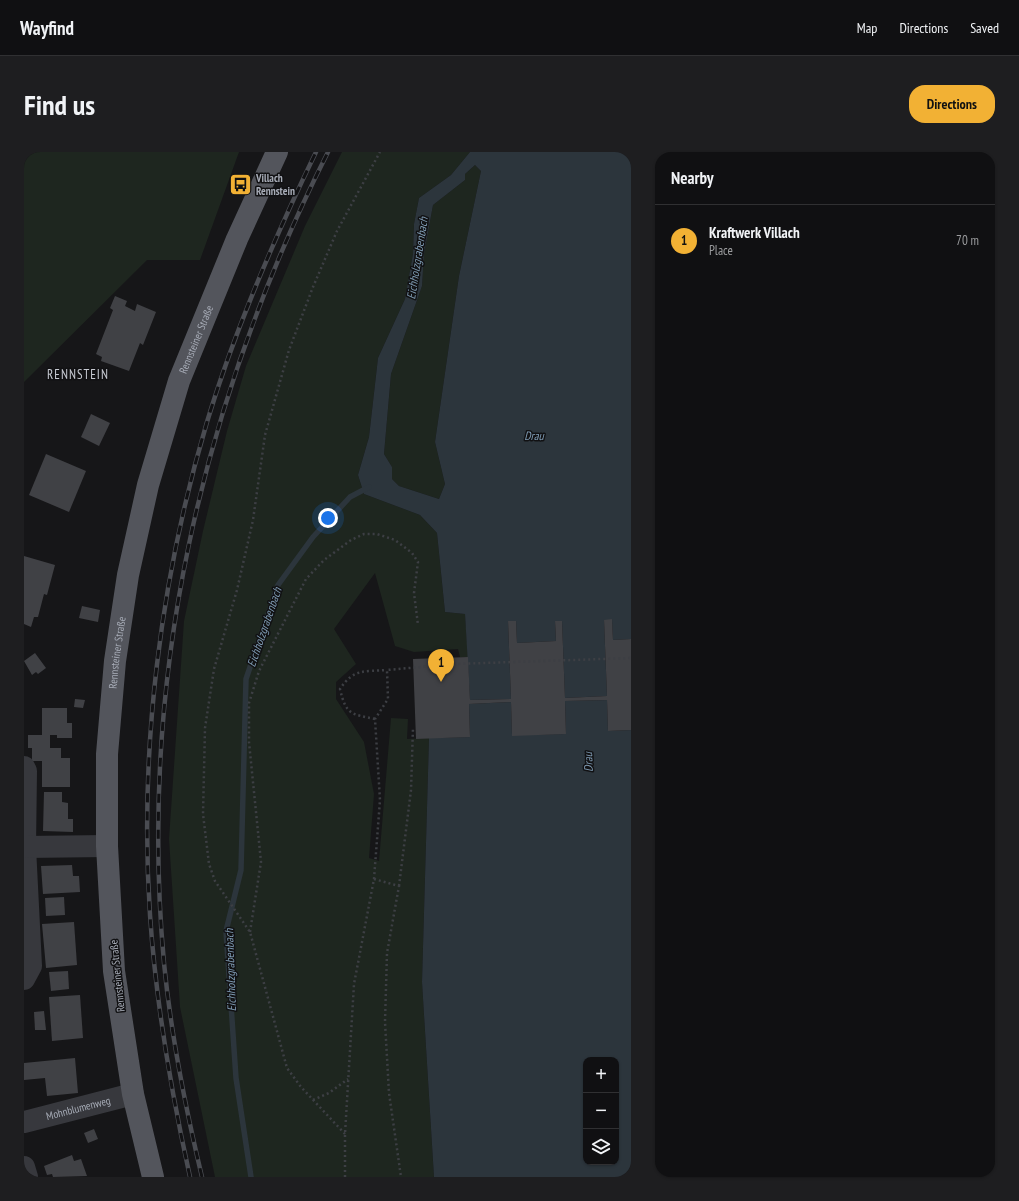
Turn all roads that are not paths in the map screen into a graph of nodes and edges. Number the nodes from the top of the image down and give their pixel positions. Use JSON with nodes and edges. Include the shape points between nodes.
{"nodes":[{"id":1,"x":277,"y":152,"type":"edge"},
{"id":2,"x":24,"y":767,"type":"edge"},
{"id":3,"x":107,"y":846,"type":"junction"},
{"id":4,"x":25,"y":847,"type":"junction"},
{"id":5,"x":24,"y":979,"type":"edge"},
{"id":6,"x":133,"y":1094,"type":"junction"},
{"id":7,"x":24,"y":1122,"type":"edge"},
{"id":8,"x":24,"y":1167,"type":"edge"},
{"id":9,"x":27,"y":1177,"type":"edge"},
{"id":10,"x":153,"y":1177,"type":"edge"}],
"edges":[{"from":1,"to":3,"type":"main road","name":"Rennsteiner Straße","via":[[237,239],[179,381],[148,485],[128,575],[115,661],[107,754]]},
{"from":2,"to":4,"type":"street"},
{"from":3,"to":4,"type":"street"},
{"from":3,"to":6,"type":"main road","name":"Rennsteiner Straße","via":[[114,971]]},
{"from":4,"to":5,"type":"street","via":[[31,966]]},
{"from":6,"to":7,"type":"street","name":"Mohnblumenweg"},
{"from":6,"to":10,"type":"main road","name":"Rennsteiner Straße"},
{"from":8,"to":9,"type":"street"}]}
